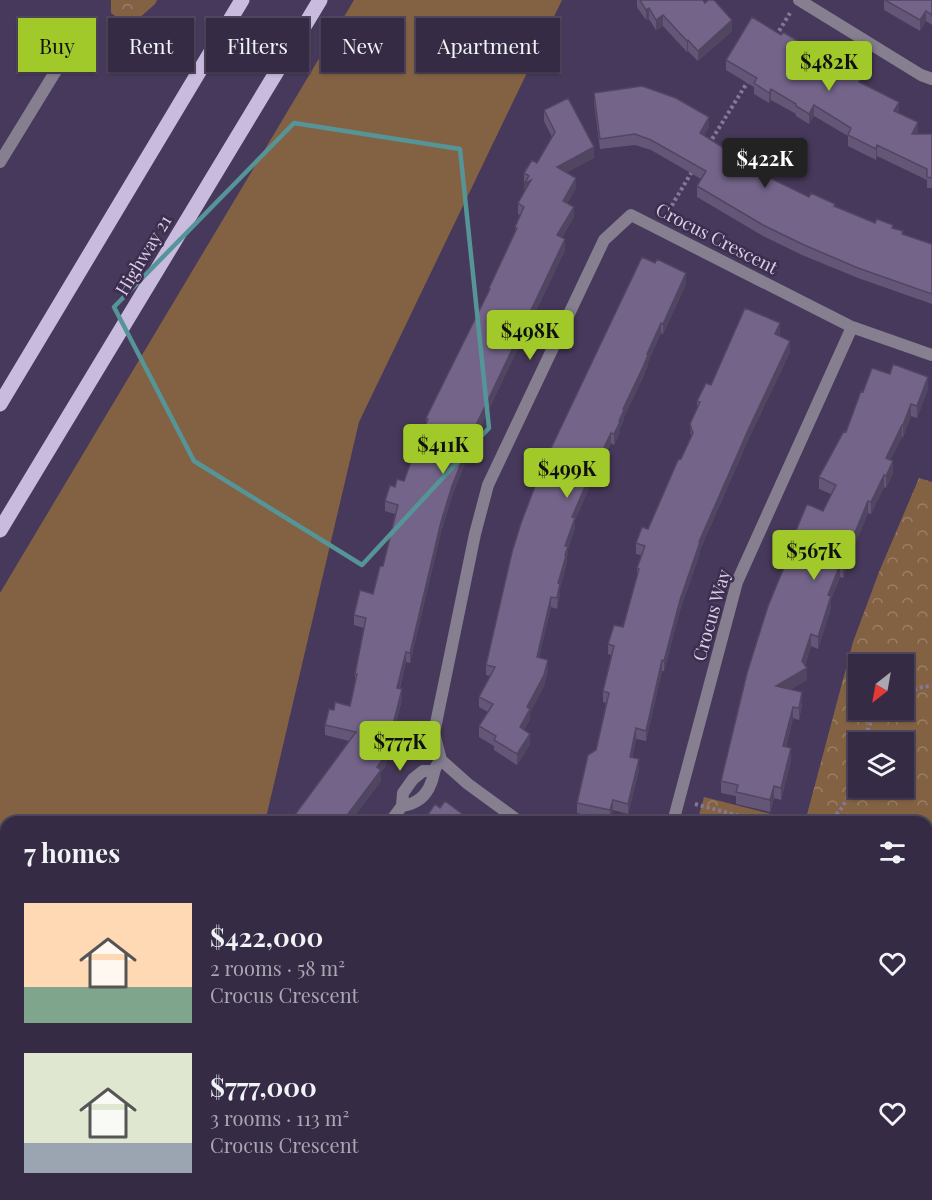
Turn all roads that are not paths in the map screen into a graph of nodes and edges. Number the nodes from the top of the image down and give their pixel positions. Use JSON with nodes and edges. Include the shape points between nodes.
{"nodes":[{"id":1,"x":242,"y":0,"type":"edge"},
{"id":2,"x":320,"y":0,"type":"edge"},
{"id":3,"x":799,"y":0,"type":"edge"},
{"id":4,"x":55,"y":72,"type":"edge"},
{"id":5,"x":932,"y":79,"type":"edge"},
{"id":6,"x":0,"y":162,"type":"edge"},
{"id":7,"x":852,"y":327,"type":"junction"},
{"id":8,"x":932,"y":355,"type":"edge"},
{"id":9,"x":0,"y":404,"type":"edge"},
{"id":10,"x":0,"y":530,"type":"edge"},
{"id":11,"x":441,"y":760,"type":"junction"},
{"id":12,"x":433,"y":771,"type":"junction"},
{"id":13,"x":402,"y":806,"type":"junction"},
{"id":14,"x":394,"y":816,"type":"edge"},
{"id":15,"x":512,"y":816,"type":"edge"},
{"id":16,"x":676,"y":816,"type":"edge"}],
"edges":[{"from":1,"to":9,"type":"main road"},
{"from":2,"to":10,"type":"main road","name":"Highway 21"},
{"from":3,"to":5,"type":"street"},
{"from":4,"to":6,"type":"street"},
{"from":7,"to":8,"type":"street","name":"Crocus Crescent"},
{"from":7,"to":11,"type":"street","name":"Crocus Crescent","via":[[631,215],[604,240],[488,485],[434,733]]},
{"from":7,"to":16,"type":"street","name":"Crocus Way","via":[[737,582]]},
{"from":11,"to":12,"type":"street"},
{"from":11,"to":15,"type":"street"},
{"from":12,"to":13,"type":"street","via":[[424,796],[412,805]]},
{"from":12,"to":13,"type":"street","via":[[423,771],[413,779],[403,792]]},
{"from":13,"to":14,"type":"street"}]}
